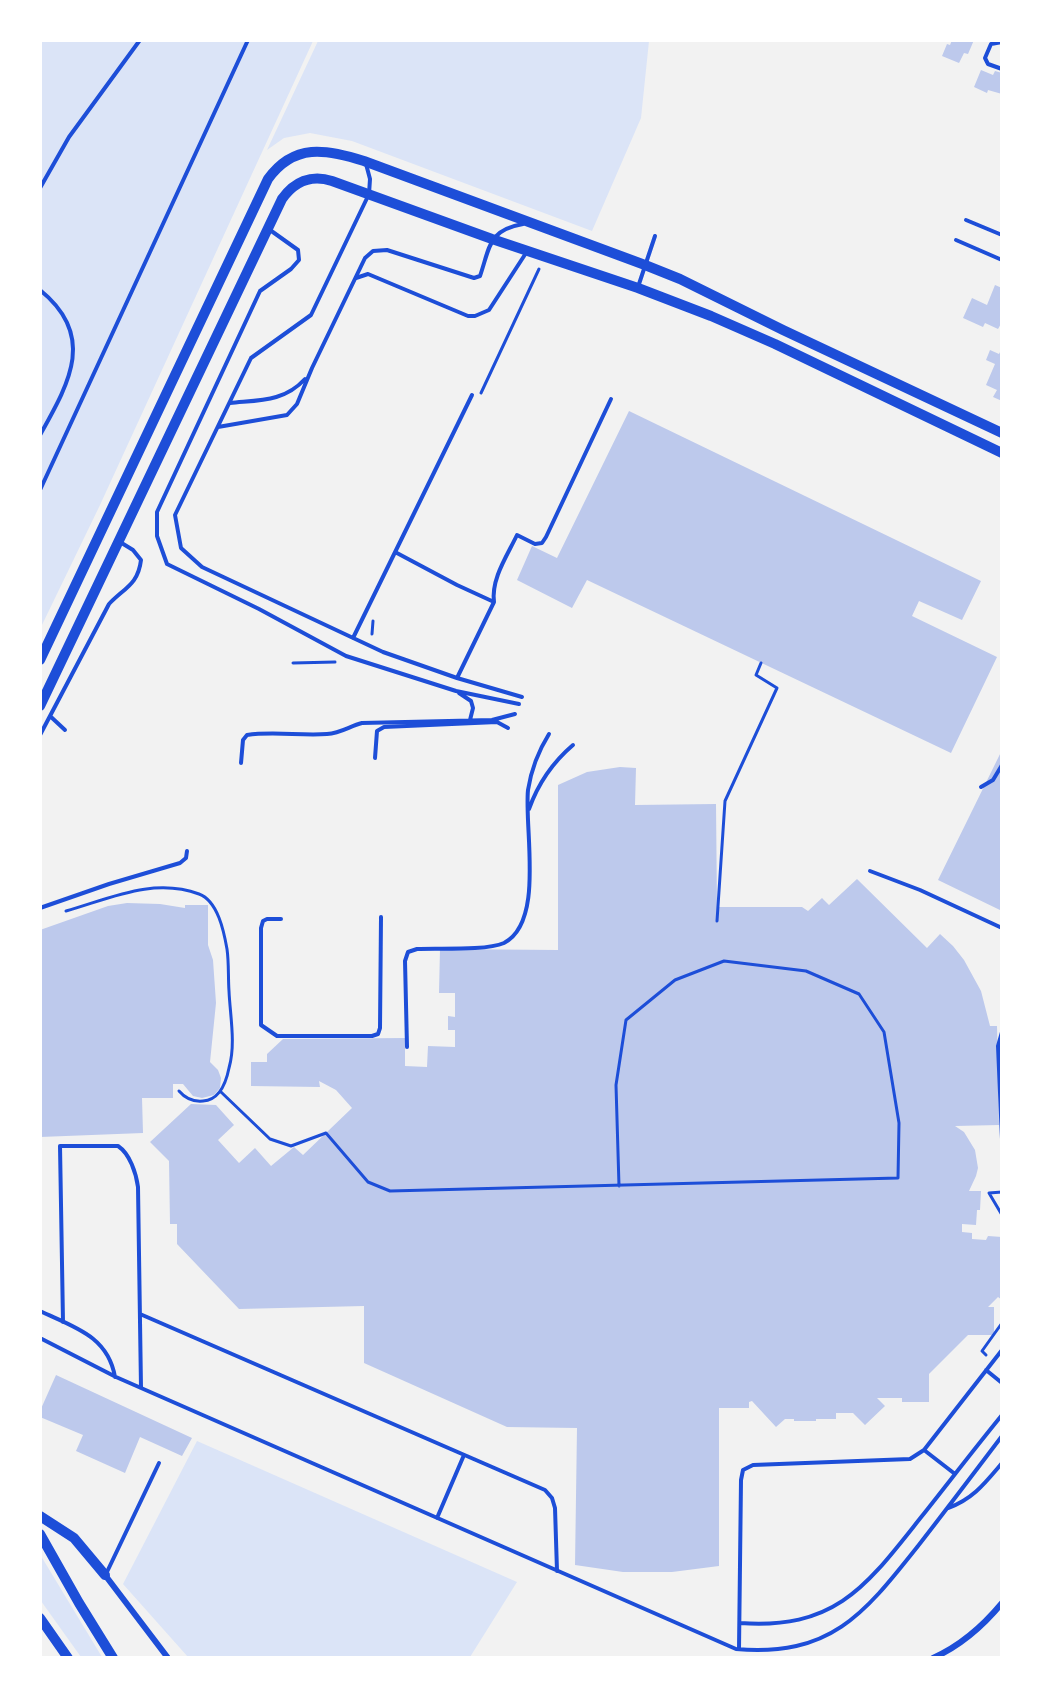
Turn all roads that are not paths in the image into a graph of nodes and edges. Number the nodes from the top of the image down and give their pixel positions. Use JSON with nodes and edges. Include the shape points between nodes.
{"nodes":[{"id":1,"x":140,"y":40,"type":"edge"},
{"id":2,"x":248,"y":40,"type":"edge"},
{"id":3,"x":1002,"y":42,"type":"edge"},
{"id":4,"x":1002,"y":69,"type":"edge"},
{"id":5,"x":364,"y":161,"type":"junction"},
{"id":6,"x":40,"y":188,"type":"edge"},
{"id":7,"x":369,"y":194,"type":"junction"},
{"id":8,"x":966,"y":220,"type":"dead end"},
{"id":9,"x":534,"y":222,"type":"junction"},
{"id":10,"x":267,"y":228,"type":"junction"},
{"id":11,"x":1002,"y":235,"type":"edge"},
{"id":12,"x":655,"y":236,"type":"dead end"},
{"id":13,"x":492,"y":239,"type":"junction"},
{"id":14,"x":956,"y":240,"type":"dead end"},
{"id":15,"x":528,"y":251,"type":"junction"},
{"id":16,"x":1002,"y":260,"type":"edge"},
{"id":17,"x":645,"y":265,"type":"junction"},
{"id":18,"x":355,"y":278,"type":"junction"},
{"id":19,"x":638,"y":288,"type":"junction"},
{"id":20,"x":40,"y":290,"type":"edge"},
{"id":21,"x":312,"y":368,"type":"junction"},
{"id":22,"x":472,"y":395,"type":"dead end"},
{"id":23,"x":611,"y":399,"type":"dead end"},
{"id":24,"x":229,"y":403,"type":"junction"},
{"id":25,"x":217,"y":427,"type":"junction"},
{"id":26,"x":1002,"y":433,"type":"edge"},
{"id":27,"x":40,"y":435,"type":"edge"},
{"id":28,"x":1002,"y":453,"type":"edge"},
{"id":29,"x":40,"y":490,"type":"edge"},
{"id":30,"x":119,"y":542,"type":"junction"},
{"id":31,"x":395,"y":552,"type":"junction"},
{"id":32,"x":494,"y":602,"type":"junction"},
{"id":33,"x":353,"y":638,"type":"junction"},
{"id":34,"x":40,"y":660,"type":"edge"},
{"id":35,"x":458,"y":678,"type":"junction"},
{"id":36,"x":456,"y":691,"type":"junction"},
{"id":37,"x":522,"y":697,"type":"dead end"},
{"id":38,"x":519,"y":704,"type":"dead end"},
{"id":39,"x":40,"y":706,"type":"edge"},
{"id":40,"x":515,"y":714,"type":"dead end"},
{"id":41,"x":50,"y":716,"type":"junction"},
{"id":42,"x":470,"y":720,"type":"junction"},
{"id":43,"x":508,"y":728,"type":"dead end"},
{"id":44,"x":65,"y":730,"type":"dead end"},
{"id":45,"x":549,"y":734,"type":"dead end"},
{"id":46,"x":40,"y":735,"type":"edge"},
{"id":47,"x":573,"y":745,"type":"dead end"},
{"id":48,"x":375,"y":758,"type":"dead end"},
{"id":49,"x":242,"y":763,"type":"dead end"},
{"id":50,"x":1002,"y":765,"type":"edge"},
{"id":51,"x":981,"y":787,"type":"dead end"},
{"id":52,"x":528,"y":812,"type":"junction"},
{"id":53,"x":187,"y":851,"type":"dead end"},
{"id":54,"x":870,"y":871,"type":"dead end"},
{"id":55,"x":40,"y":908,"type":"edge"},
{"id":56,"x":381,"y":917,"type":"dead end"},
{"id":57,"x":281,"y":919,"type":"dead end"},
{"id":58,"x":1002,"y":928,"type":"edge"},
{"id":59,"x":1002,"y":1032,"type":"edge"},
{"id":60,"x":407,"y":1047,"type":"dead end"},
{"id":61,"x":1002,"y":1139,"type":"edge"},
{"id":62,"x":40,"y":1311,"type":"edge"},
{"id":63,"x":140,"y":1314,"type":"junction"},
{"id":64,"x":63,"y":1322,"type":"junction"},
{"id":65,"x":40,"y":1338,"type":"edge"},
{"id":66,"x":1002,"y":1350,"type":"edge"},
{"id":67,"x":986,"y":1370,"type":"junction"},
{"id":68,"x":116,"y":1377,"type":"junction"},
{"id":69,"x":1002,"y":1383,"type":"edge"},
{"id":70,"x":141,"y":1388,"type":"junction"},
{"id":71,"x":1002,"y":1415,"type":"edge"},
{"id":72,"x":1002,"y":1436,"type":"edge"},
{"id":73,"x":924,"y":1450,"type":"junction"},
{"id":74,"x":464,"y":1455,"type":"junction"},
{"id":75,"x":159,"y":1463,"type":"dead end"},
{"id":76,"x":1002,"y":1463,"type":"edge"},
{"id":77,"x":955,"y":1474,"type":"junction"},
{"id":78,"x":948,"y":1508,"type":"junction"},
{"id":79,"x":40,"y":1516,"type":"edge"},
{"id":80,"x":437,"y":1518,"type":"junction"},
{"id":81,"x":40,"y":1534,"type":"edge"},
{"id":82,"x":557,"y":1571,"type":"junction"},
{"id":83,"x":105,"y":1575,"type":"junction"},
{"id":84,"x":1002,"y":1603,"type":"edge"},
{"id":85,"x":40,"y":1618,"type":"edge"},
{"id":86,"x":740,"y":1623,"type":"junction"},
{"id":87,"x":739,"y":1649,"type":"junction"},
{"id":88,"x":68,"y":1658,"type":"edge"},
{"id":89,"x":113,"y":1658,"type":"edge"},
{"id":90,"x":168,"y":1658,"type":"edge"},
{"id":91,"x":933,"y":1658,"type":"edge"}],
"edges":[{"from":1,"to":6,"type":"lane","via":[[69,137]]},
{"from":2,"to":29,"type":"lane"},
{"from":3,"to":4,"type":"lane","via":[[991,44],[986,58],[988,64]]},
{"from":5,"to":7,"type":"lane","via":[[370,179]]},
{"from":5,"to":9,"type":"main road"},
{"from":5,"to":34,"type":"main road","via":[[332,152],[308,152],[280,165],[268,179]]},
{"from":7,"to":10,"type":"main road","via":[[325,179],[309,179],[288,191]]},
{"from":7,"to":13,"type":"main road"},
{"from":7,"to":24,"type":"lane","via":[[311,315],[251,358]]},
{"from":8,"to":11,"type":"lane"},
{"from":9,"to":13,"type":"lane","via":[[506,228]]},
{"from":9,"to":17,"type":"main road"},
{"from":10,"to":30,"type":"main road"},
{"from":10,"to":36,"type":"lane","via":[[298,250],[299,260],[260,291],[157,512],[157,536],[167,564],[346,656]]},
{"from":12,"to":17,"type":"lane"},
{"from":13,"to":15,"type":"main road"},
{"from":13,"to":18,"type":"lane","via":[[480,276],[474,278],[387,250],[373,251]]},
{"from":14,"to":16,"type":"lane"},
{"from":15,"to":18,"type":"lane","via":[[489,310],[475,316],[368,274]]},
{"from":15,"to":19,"type":"main road"},
{"from":17,"to":19,"type":"lane"},
{"from":17,"to":26,"type":"main road"},
{"from":18,"to":21,"type":"lane"},
{"from":19,"to":28,"type":"main road","via":[[775,344]]},
{"from":20,"to":27,"type":"lane","via":[[65,317],[74,346],[61,396]]},
{"from":21,"to":24,"type":"lane","via":[[291,392],[273,399]]},
{"from":21,"to":25,"type":"lane","via":[[297,404],[287,415]]},
{"from":22,"to":31,"type":"lane"},
{"from":23,"to":32,"type":"lane","via":[[542,543],[517,535],[494,583]]},
{"from":24,"to":25,"type":"lane"},
{"from":25,"to":33,"type":"lane","via":[[175,515],[181,548],[202,567]]},
{"from":30,"to":39,"type":"main road"},
{"from":30,"to":41,"type":"lane","via":[[141,560],[139,572],[132,585],[109,604]]},
{"from":31,"to":32,"type":"lane"},
{"from":31,"to":33,"type":"lane"},
{"from":32,"to":35,"type":"lane"},
{"from":33,"to":35,"type":"lane"},
{"from":35,"to":37,"type":"lane"},
{"from":36,"to":38,"type":"lane"},
{"from":36,"to":42,"type":"lane","via":[[471,701]]},
{"from":40,"to":42,"type":"lane"},
{"from":41,"to":44,"type":"lane"},
{"from":41,"to":46,"type":"lane"},
{"from":42,"to":49,"type":"lane","via":[[362,723],[330,734],[247,735],[243,740]]},
{"from":43,"to":48,"type":"lane","via":[[496,722],[384,727],[377,731]]},
{"from":45,"to":52,"type":"lane","via":[[535,764],[528,790]]},
{"from":47,"to":52,"type":"lane","via":[[548,771]]},
{"from":50,"to":51,"type":"lane","via":[[993,780]]},
{"from":52,"to":60,"type":"lane","via":[[528,903],[521,926],[503,943],[408,952]]},
{"from":53,"to":55,"type":"lane","via":[[180,863]]},
{"from":54,"to":58,"type":"lane"},
{"from":56,"to":57,"type":"lane","via":[[378,1034],[330,1037],[277,1036],[261,1025],[262,921]]},
{"from":59,"to":61,"type":"lane","via":[[998,1047]]},
{"from":62,"to":64,"type":"lane"},
{"from":63,"to":64,"type":"lane","via":[[138,1187],[134,1170],[118,1146],[60,1146]]},
{"from":63,"to":70,"type":"lane"},
{"from":63,"to":74,"type":"lane"},
{"from":64,"to":68,"type":"lane","via":[[102,1346]]},
{"from":65,"to":68,"type":"lane"},
{"from":66,"to":67,"type":"lane"},
{"from":67,"to":69,"type":"lane"},
{"from":67,"to":73,"type":"lane"},
{"from":68,"to":70,"type":"lane"},
{"from":70,"to":80,"type":"lane"},
{"from":71,"to":77,"type":"lane"},
{"from":72,"to":78,"type":"lane"},
{"from":73,"to":77,"type":"lane"},
{"from":73,"to":86,"type":"lane","via":[[910,1459],[753,1465],[743,1470]]},
{"from":74,"to":80,"type":"lane"},
{"from":74,"to":82,"type":"lane","via":[[545,1490],[555,1508]]},
{"from":75,"to":83,"type":"lane"},
{"from":76,"to":78,"type":"lane","via":[[978,1492]]},
{"from":77,"to":86,"type":"lane","via":[[880,1569],[853,1594],[804,1619],[766,1625]]},
{"from":78,"to":87,"type":"lane","via":[[877,1597],[849,1623],[795,1647]]},
{"from":79,"to":83,"type":"main road","via":[[74,1538]]},
{"from":80,"to":82,"type":"lane"},
{"from":81,"to":89,"type":"main road"},
{"from":82,"to":87,"type":"lane"},
{"from":83,"to":90,"type":"street"},
{"from":84,"to":91,"type":"street","via":[[972,1633]]},
{"from":85,"to":88,"type":"main road"},
{"from":86,"to":87,"type":"lane"}]}
